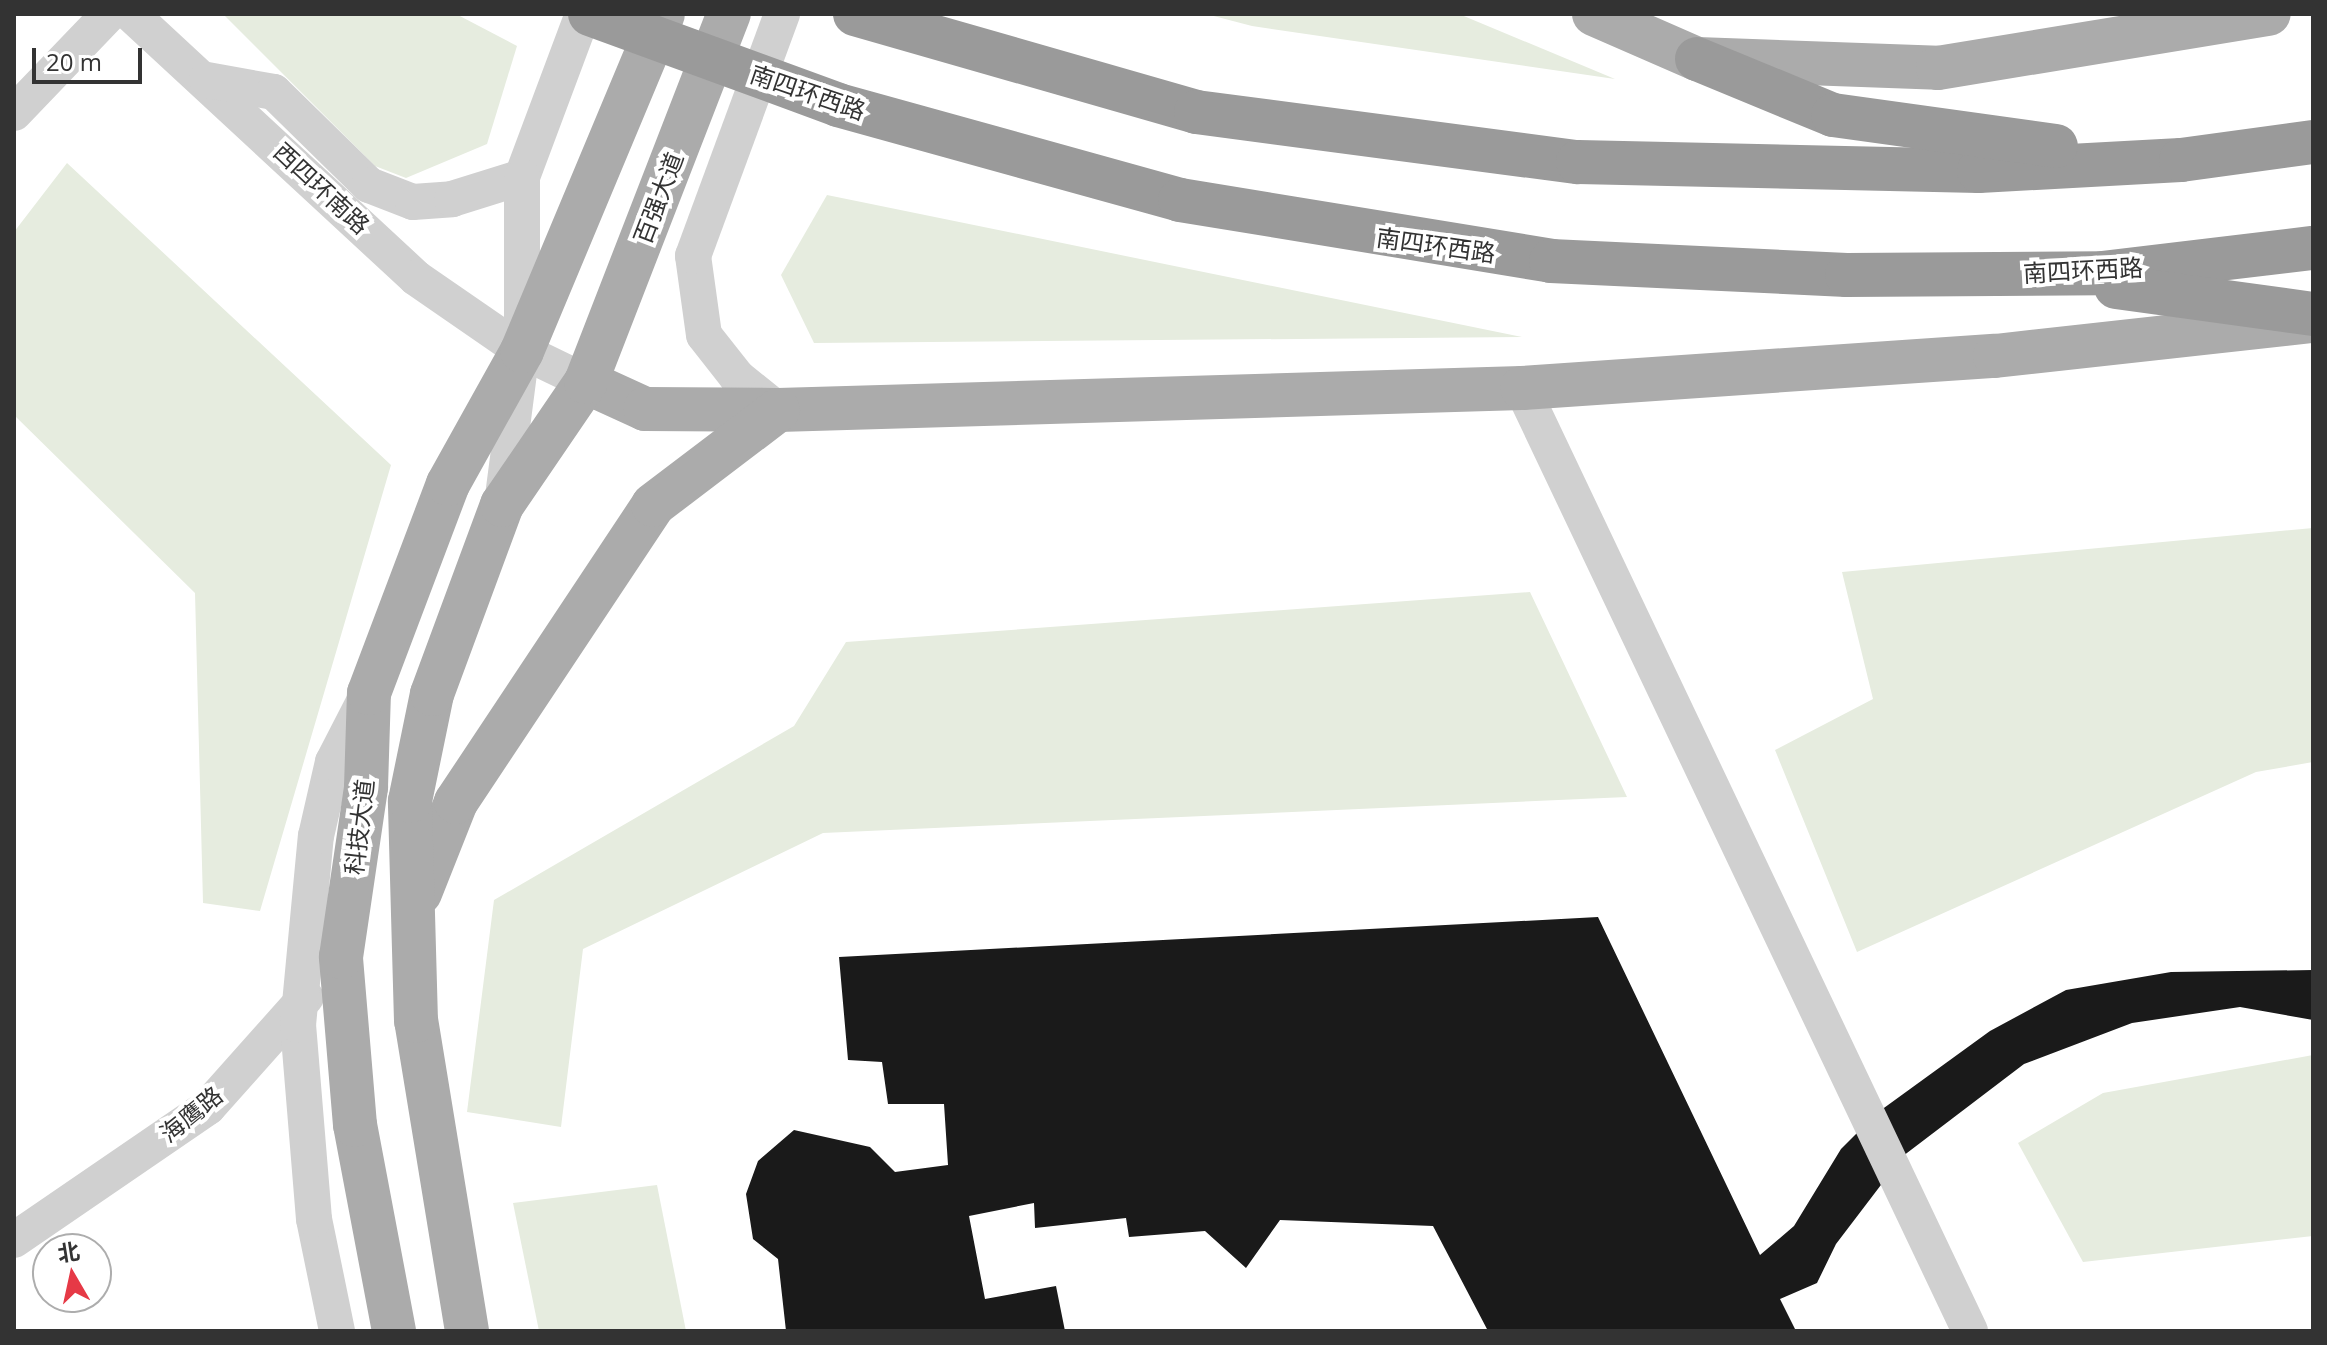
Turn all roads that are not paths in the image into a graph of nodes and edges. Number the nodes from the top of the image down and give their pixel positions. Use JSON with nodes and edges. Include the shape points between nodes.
{"nodes":[{"id":1,"x":109,"y":14,"type":"edge"},
{"id":2,"x":131,"y":14,"type":"edge"},
{"id":3,"x":583,"y":14,"type":"edge"},
{"id":4,"x":590,"y":14,"type":"edge"},
{"id":5,"x":663,"y":14,"type":"edge"},
{"id":6,"x":729,"y":14,"type":"edge"},
{"id":7,"x":782,"y":14,"type":"edge"},
{"id":8,"x":1594,"y":14,"type":"edge"},
{"id":9,"x":2269,"y":14,"type":"edge"},
{"id":10,"x":862,"y":17,"type":"edge"},
{"id":11,"x":1697,"y":59,"type":"junction"},
{"id":12,"x":207,"y":80,"type":"junction"},
{"id":13,"x":14,"y":113,"type":"edge"},
{"id":14,"x":2313,"y":142,"type":"edge"},
{"id":15,"x":2181,"y":160,"type":"junction"},
{"id":16,"x":522,"y":177,"type":"junction"},
{"id":17,"x":2313,"y":248,"type":"edge"},
{"id":18,"x":2015,"y":274,"type":"junction"},
{"id":19,"x":2313,"y":314,"type":"edge"},
{"id":20,"x":2313,"y":321,"type":"edge"},
{"id":21,"x":522,"y":351,"type":"junction"},
{"id":22,"x":586,"y":382,"type":"junction"},
{"id":23,"x":1522,"y":388,"type":"junction"},
{"id":24,"x":778,"y":410,"type":"junction"},
{"id":25,"x":502,"y":505,"type":"junction"},
{"id":26,"x":369,"y":693,"type":"junction"},
{"id":27,"x":413,"y":910,"type":"junction"},
{"id":28,"x":341,"y":957,"type":"junction"},
{"id":29,"x":301,"y":1002,"type":"junction"},
{"id":30,"x":14,"y":1240,"type":"edge"},
{"id":31,"x":337,"y":1331,"type":"edge"},
{"id":32,"x":394,"y":1331,"type":"edge"},
{"id":33,"x":467,"y":1331,"type":"edge"},
{"id":34,"x":1970,"y":1331,"type":"edge"}],
"edges":[{"from":1,"to":13,"type":"street"},
{"from":2,"to":12,"type":"street","name":"西四环南路"},
{"from":3,"to":16,"type":"street"},
{"from":4,"to":18,"type":"highway","name":"南四环西路","bridge":true,"via":[[838,105],[1180,200],[1371,236],[1551,261]]},
{"from":5,"to":21,"type":"main road"},
{"from":6,"to":22,"type":"main road","name":"百强大道"},
{"from":7,"to":24,"type":"street","via":[[693,256],[704,335],[737,377]]},
{"from":8,"to":11,"type":"main road"},
{"from":9,"to":11,"type":"main road","via":[[1938,68]]},
{"from":10,"to":15,"type":"highway","via":[[1196,112],[1578,162],[1979,171]]},
{"from":11,"to":15,"type":"highway","via":[[1833,115]]},
{"from":12,"to":16,"type":"street","via":[[274,92],[369,185],[413,202],[452,199]]},
{"from":12,"to":21,"type":"street","name":"西四环南路","via":[[416,278]]},
{"from":14,"to":15,"type":"highway"},
{"from":16,"to":21,"type":"street"},
{"from":17,"to":18,"type":"highway","name":"南四环西路","via":[[2102,273]]},
{"from":18,"to":19,"type":"highway"},
{"from":20,"to":23,"type":"main road","via":[[1995,356]]},
{"from":21,"to":22,"type":"street","name":"西四环南路"},
{"from":21,"to":25,"type":"street"},
{"from":21,"to":26,"type":"main road","name":"科技大道","via":[[448,484]]},
{"from":22,"to":24,"type":"main road","via":[[645,409]]},
{"from":22,"to":25,"type":"main road","name":"科技大道"},
{"from":23,"to":24,"type":"main road"},
{"from":23,"to":34,"type":"street"},
{"from":24,"to":27,"type":"main road","via":[[653,505],[456,802]]},
{"from":25,"to":27,"type":"main road","name":"科技大道","via":[[432,694],[410,801]]},
{"from":26,"to":28,"type":"main road","name":"科技大道","via":[[366,787]]},
{"from":26,"to":29,"type":"street","via":[[333,762],[316,836]]},
{"from":27,"to":33,"type":"main road","name":"科技大道","via":[[429,1129]]},
{"from":28,"to":29,"type":"street","name":"海鹰路"},
{"from":28,"to":32,"type":"main road","name":"科技大道","via":[[355,1125]]},
{"from":29,"to":30,"type":"street","name":"海鹰路","via":[[208,1107]]},
{"from":29,"to":31,"type":"street","via":[[314,1219]]}]}
